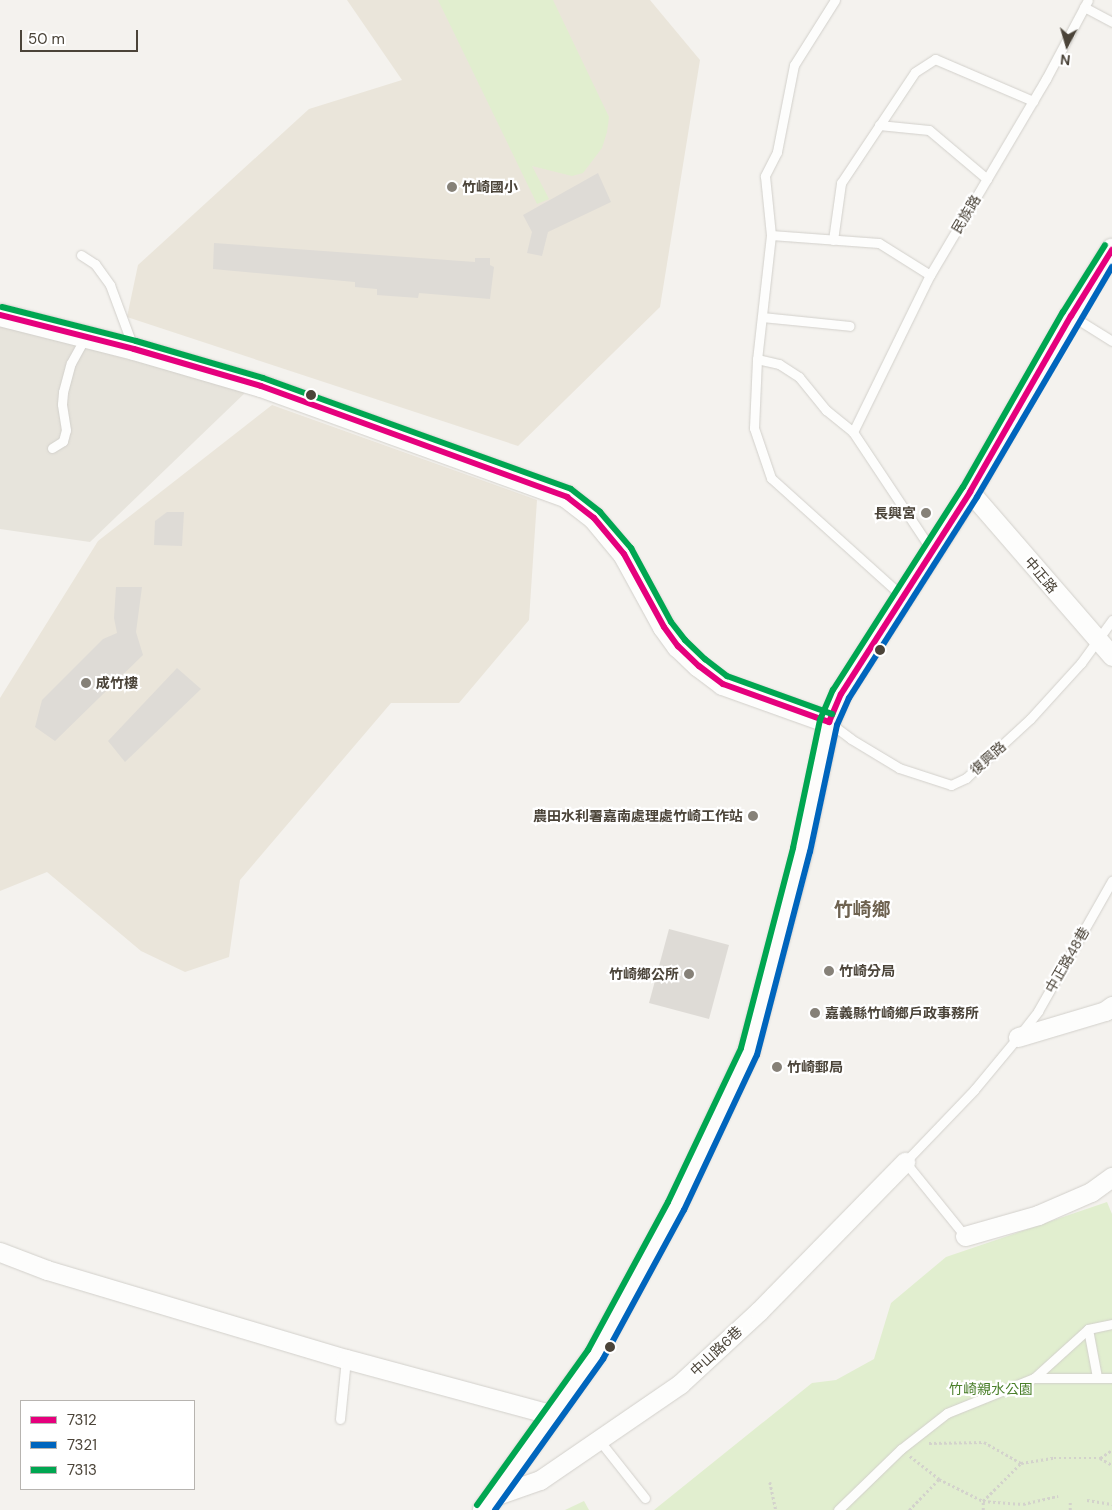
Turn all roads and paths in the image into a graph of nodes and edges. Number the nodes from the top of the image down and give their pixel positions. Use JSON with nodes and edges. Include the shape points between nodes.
{"nodes":[{"id":1,"x":835,"y":0,"type":"edge"},
{"id":2,"x":1086,"y":4,"type":"edge"},
{"id":3,"x":1112,"y":22,"type":"edge"},
{"id":4,"x":1033,"y":101,"type":"junction"},
{"id":5,"x":879,"y":125,"type":"junction"},
{"id":6,"x":987,"y":179,"type":"junction"},
{"id":7,"x":771,"y":235,"type":"junction"},
{"id":8,"x":833,"y":240,"type":"junction"},
{"id":9,"x":1112,"y":250,"type":"edge"},
{"id":10,"x":81,"y":255,"type":"dead end"},
{"id":11,"x":930,"y":275,"type":"junction"},
{"id":12,"x":0,"y":315,"type":"edge"},
{"id":13,"x":1070,"y":316,"type":"junction"},
{"id":14,"x":762,"y":317,"type":"junction"},
{"id":15,"x":850,"y":326,"type":"dead end"},
{"id":16,"x":85,"y":338,"type":"junction"},
{"id":17,"x":1112,"y":341,"type":"edge"},
{"id":18,"x":134,"y":349,"type":"junction"},
{"id":19,"x":757,"y":359,"type":"junction"},
{"id":20,"x":853,"y":432,"type":"junction"},
{"id":21,"x":52,"y":448,"type":"dead end"},
{"id":22,"x":970,"y":492,"type":"junction"},
{"id":23,"x":932,"y":552,"type":"junction"},
{"id":24,"x":903,"y":597,"type":"junction"},
{"id":25,"x":1112,"y":620,"type":"edge"},
{"id":26,"x":1097,"y":641,"type":"junction"},
{"id":27,"x":1112,"y":656,"type":"edge"},
{"id":28,"x":829,"y":722,"type":"junction"},
{"id":29,"x":1112,"y":881,"type":"edge"},
{"id":30,"x":1112,"y":1006,"type":"edge"},
{"id":31,"x":1018,"y":1037,"type":"junction"},
{"id":32,"x":905,"y":1162,"type":"junction"},
{"id":33,"x":1112,"y":1177,"type":"edge"},
{"id":34,"x":965,"y":1236,"type":"joint"},
{"id":35,"x":0,"y":1252,"type":"edge"},
{"id":36,"x":1112,"y":1324,"type":"edge"},
{"id":37,"x":1088,"y":1329,"type":"junction"},
{"id":38,"x":346,"y":1359,"type":"junction"},
{"id":39,"x":1097,"y":1377,"type":"junction"},
{"id":40,"x":1034,"y":1378,"type":"junction"},
{"id":41,"x":1112,"y":1378,"type":"edge"},
{"id":42,"x":554,"y":1415,"type":"junction"},
{"id":43,"x":340,"y":1420,"type":"dead end"},
{"id":44,"x":599,"y":1440,"type":"junction"},
{"id":45,"x":905,"y":1447,"type":"junction"},
{"id":46,"x":1112,"y":1450,"type":"edge"},
{"id":47,"x":1100,"y":1458,"type":"junction"},
{"id":48,"x":1021,"y":1462,"type":"junction"},
{"id":49,"x":1112,"y":1465,"type":"edge"},
{"id":50,"x":939,"y":1479,"type":"junction"},
{"id":51,"x":770,"y":1482,"type":"dead end"},
{"id":52,"x":1058,"y":1496,"type":"dead end"},
{"id":53,"x":645,"y":1498,"type":"dead end"},
{"id":54,"x":1070,"y":1500,"type":"dead end"},
{"id":55,"x":1087,"y":1500,"type":"dead end"},
{"id":56,"x":984,"y":1501,"type":"junction"},
{"id":57,"x":489,"y":1503,"type":"edge"},
{"id":58,"x":1112,"y":1504,"type":"edge"},
{"id":59,"x":776,"y":1510,"type":"edge"},
{"id":60,"x":838,"y":1510,"type":"edge"},
{"id":61,"x":909,"y":1510,"type":"edge"},
{"id":62,"x":982,"y":1510,"type":"edge"},
{"id":63,"x":1070,"y":1510,"type":"edge"}],
"edges":[{"from":1,"to":7,"type":"lane","via":[[794,65],[777,152],[765,176]]},
{"from":2,"to":3,"type":"lane"},
{"from":2,"to":4,"type":"lane","name":"民族路"},
{"from":4,"to":5,"type":"lane","via":[[935,59],[915,72]]},
{"from":4,"to":6,"type":"lane","name":"民族路"},
{"from":5,"to":6,"type":"lane","via":[[928,130]]},
{"from":5,"to":8,"type":"lane","via":[[840,183]]},
{"from":6,"to":11,"type":"lane","name":"民族路"},
{"from":7,"to":8,"type":"lane"},
{"from":7,"to":14,"type":"lane"},
{"from":8,"to":11,"type":"lane","via":[[879,243]]},
{"from":9,"to":13,"type":"street"},
{"from":10,"to":18,"type":"lane","via":[[95,264],[110,284]]},
{"from":11,"to":20,"type":"lane","name":"民族路"},
{"from":12,"to":16,"type":"street"},
{"from":13,"to":17,"type":"lane"},
{"from":13,"to":22,"type":"street"},
{"from":14,"to":15,"type":"lane"},
{"from":14,"to":19,"type":"lane"},
{"from":16,"to":18,"type":"street"},
{"from":16,"to":21,"type":"lane","via":[[71,363],[63,392],[64,441]]},
{"from":18,"to":28,"type":"street","via":[[260,386],[567,497],[594,518],[624,554],[664,627],[699,666],[723,684]]},
{"from":19,"to":20,"type":"lane","via":[[779,364],[799,377],[826,410]]},
{"from":19,"to":24,"type":"lane","via":[[754,428],[771,478]]},
{"from":20,"to":23,"type":"lane"},
{"from":22,"to":23,"type":"street"},
{"from":22,"to":26,"type":"street","name":"中正路"},
{"from":23,"to":24,"type":"street"},
{"from":24,"to":28,"type":"street","via":[[841,694]]},
{"from":25,"to":26,"type":"lane","name":"復興路"},
{"from":26,"to":27,"type":"street","name":"中正路"},
{"from":26,"to":28,"type":"lane","name":"復興路","via":[[1030,719],[966,778],[951,785],[899,768],[850,740]]},
{"from":28,"to":42,"type":"street","via":[[802,850],[749,1051],[676,1206],[595,1355]]},
{"from":29,"to":31,"type":"lane","name":"中正路48巷","via":[[1038,1011]]},
{"from":30,"to":31,"type":"street","via":[[1090,1016]]},
{"from":31,"to":32,"type":"lane","name":"中山路6巷","via":[[974,1090]]},
{"from":32,"to":34,"type":"lane"},
{"from":32,"to":44,"type":"street","name":"中山路6巷","via":[[759,1311],[680,1384]]},
{"from":33,"to":34,"type":"street","via":[[1091,1192],[1038,1216]]},
{"from":35,"to":38,"type":"street","via":[[47,1270]]},
{"from":36,"to":37,"type":"lane"},
{"from":37,"to":39,"type":"lane"},
{"from":37,"to":40,"type":"lane"},
{"from":38,"to":42,"type":"street"},
{"from":38,"to":43,"type":"lane"},
{"from":39,"to":40,"type":"lane"},
{"from":39,"to":41,"type":"lane"},
{"from":40,"to":45,"type":"lane","via":[[946,1413]]},
{"from":42,"to":57,"type":"street"},
{"from":44,"to":53,"type":"lane"},
{"from":44,"to":57,"type":"street","name":"中山路6巷","via":[[540,1480]]},
{"from":45,"to":48,"type":"path","via":[[984,1442]]},
{"from":45,"to":50,"type":"path"},
{"from":45,"to":60,"type":"lane"},
{"from":46,"to":47,"type":"path"},
{"from":47,"to":48,"type":"path"},
{"from":47,"to":49,"type":"path"},
{"from":48,"to":56,"type":"path"},
{"from":50,"to":56,"type":"path"},
{"from":50,"to":61,"type":"path"},
{"from":51,"to":59,"type":"path"},
{"from":52,"to":56,"type":"path","via":[[1023,1504]]},
{"from":54,"to":63,"type":"path"},
{"from":55,"to":58,"type":"path"},
{"from":56,"to":62,"type":"path"}]}
